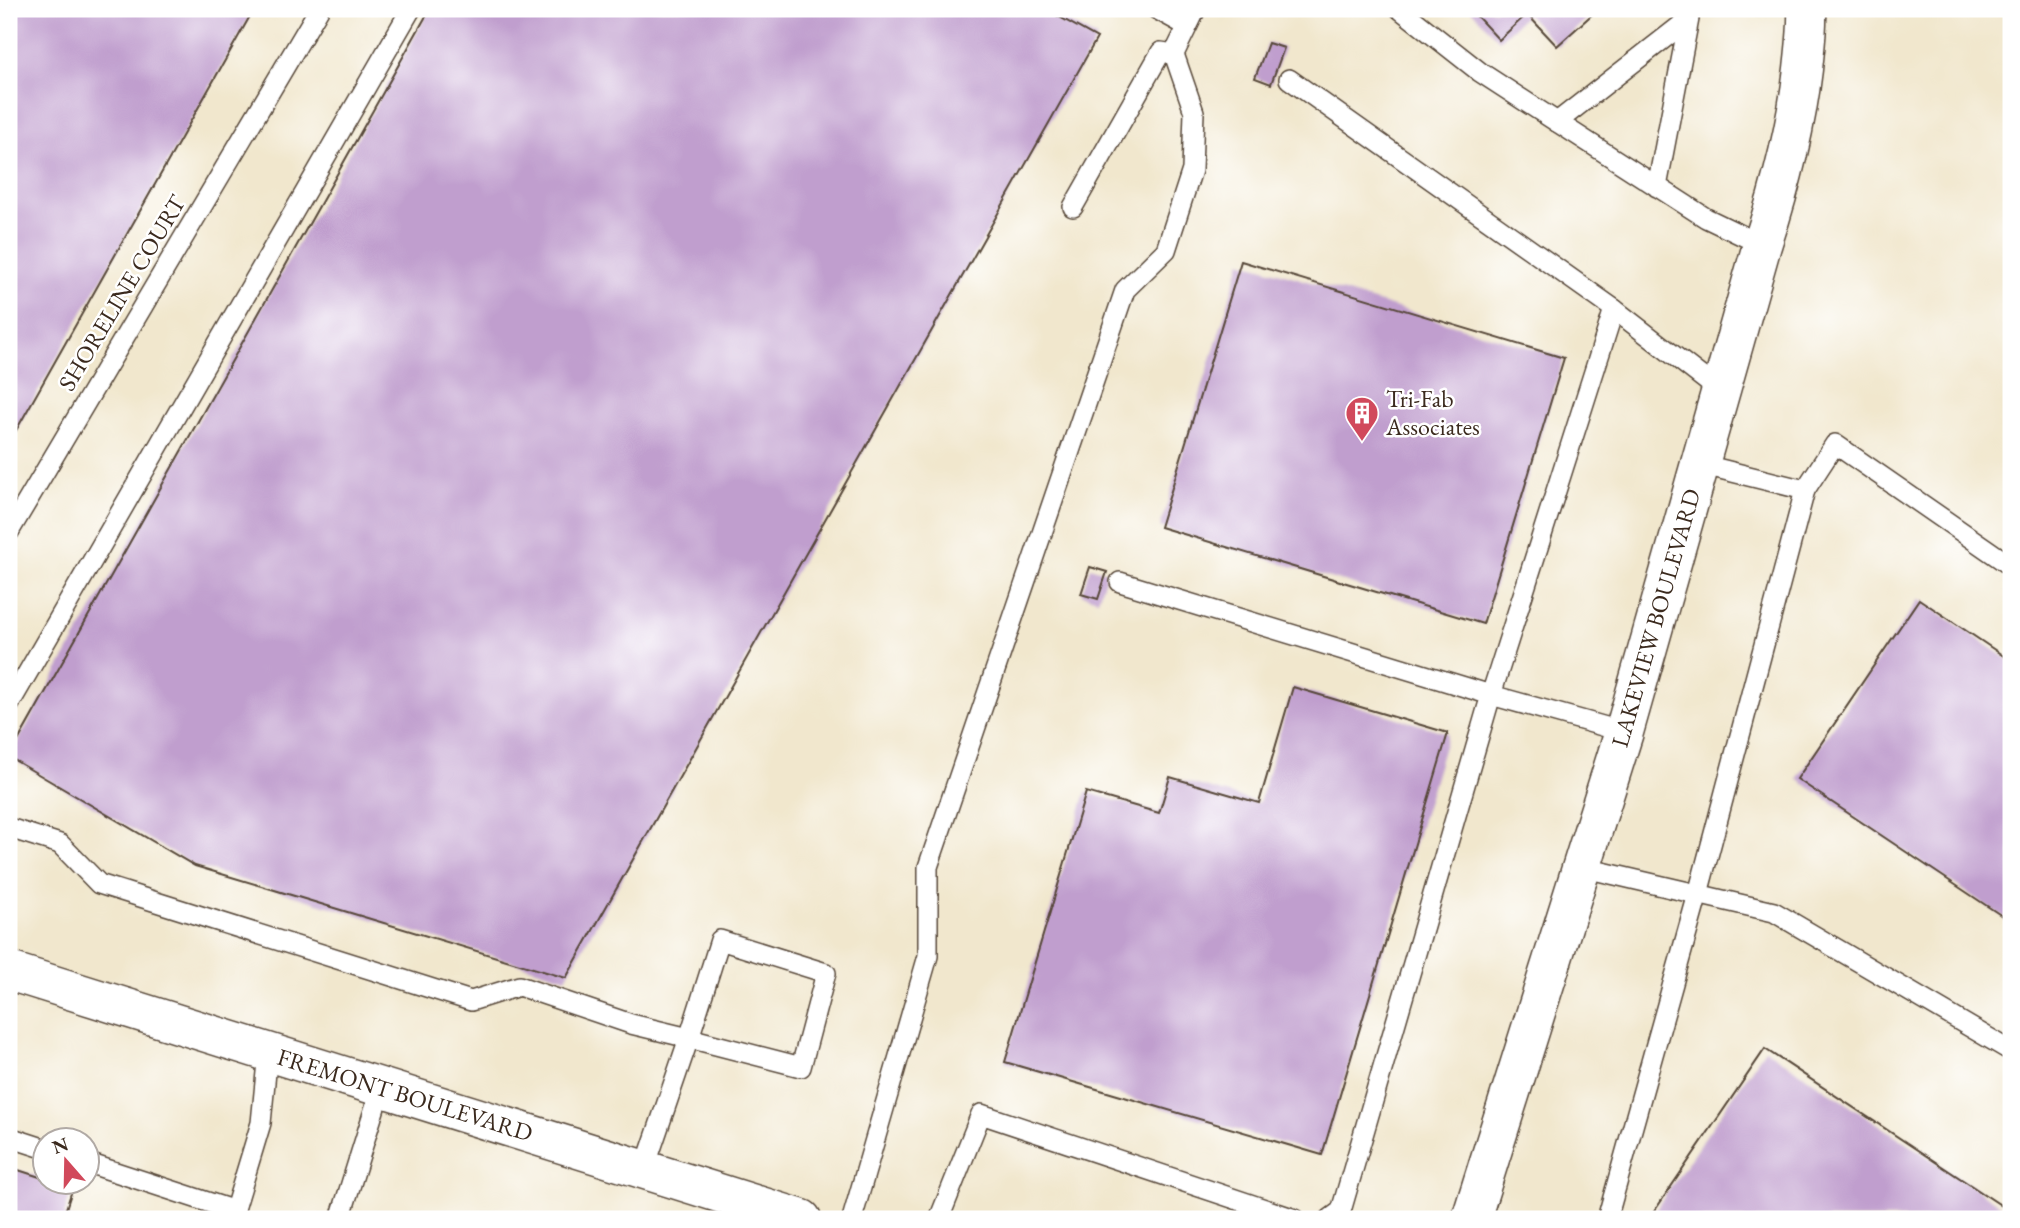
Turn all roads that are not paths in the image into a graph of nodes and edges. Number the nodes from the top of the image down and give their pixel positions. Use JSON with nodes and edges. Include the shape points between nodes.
{"nodes":[{"id":1,"x":318,"y":9,"type":"edge"},
{"id":2,"x":411,"y":9,"type":"edge"},
{"id":3,"x":1156,"y":9,"type":"edge"},
{"id":4,"x":1401,"y":9,"type":"edge"},
{"id":5,"x":1807,"y":9,"type":"edge"},
{"id":6,"x":1192,"y":18,"type":"edge"},
{"id":7,"x":1174,"y":54,"type":"junction"},
{"id":8,"x":1289,"y":79,"type":"dead end"},
{"id":9,"x":1557,"y":122,"type":"junction"},
{"id":10,"x":1657,"y":187,"type":"junction"},
{"id":11,"x":1073,"y":207,"type":"dead end"},
{"id":12,"x":1762,"y":245,"type":"junction"},
{"id":13,"x":1614,"y":309,"type":"junction"},
{"id":14,"x":1721,"y":392,"type":"junction"},
{"id":15,"x":1700,"y":464,"type":"junction"},
{"id":16,"x":1805,"y":490,"type":"junction"},
{"id":17,"x":9,"y":532,"type":"edge"},
{"id":18,"x":2011,"y":566,"type":"edge"},
{"id":19,"x":1120,"y":582,"type":"dead end"},
{"id":20,"x":1491,"y":695,"type":"junction"},
{"id":21,"x":9,"y":705,"type":"edge"},
{"id":22,"x":1624,"y":732,"type":"junction"},
{"id":23,"x":9,"y":828,"type":"edge"},
{"id":24,"x":1581,"y":867,"type":"junction"},
{"id":25,"x":1698,"y":894,"type":"junction"},
{"id":26,"x":9,"y":971,"type":"edge"},
{"id":27,"x":689,"y":1038,"type":"junction"},
{"id":28,"x":2011,"y":1051,"type":"edge"},
{"id":29,"x":268,"y":1052,"type":"junction"},
{"id":30,"x":381,"y":1088,"type":"junction"},
{"id":31,"x":9,"y":1138,"type":"edge"},
{"id":32,"x":32,"y":1145,"type":"edge"},
{"id":33,"x":102,"y":1168,"type":"edge"},
{"id":34,"x":644,"y":1170,"type":"junction"},
{"id":35,"x":233,"y":1215,"type":"edge"},
{"id":36,"x":340,"y":1219,"type":"edge"},
{"id":37,"x":802,"y":1219,"type":"edge"},
{"id":38,"x":852,"y":1219,"type":"edge"},
{"id":39,"x":939,"y":1219,"type":"edge"},
{"id":40,"x":1295,"y":1219,"type":"edge"},
{"id":41,"x":1330,"y":1219,"type":"edge"},
{"id":42,"x":1471,"y":1219,"type":"edge"},
{"id":43,"x":1607,"y":1219,"type":"edge"}],
"edges":[{"from":1,"to":17,"type":"lane","name":"SHORELINE COURT"},
{"from":2,"to":21,"type":"lane"},
{"from":3,"to":6,"type":"lane"},
{"from":4,"to":9,"type":"lane","via":[[1480,72]]},
{"from":5,"to":12,"type":"street","name":"LAKEVIEW BOULEVARD","via":[[1799,101],[1782,185]]},
{"from":6,"to":7,"type":"lane"},
{"from":7,"to":11,"type":"lane","via":[[1161,52]]},
{"from":7,"to":38,"type":"lane","via":[[1194,112],[1192,170],[1166,250],[1125,290],[928,867],[928,956]]},
{"from":8,"to":13,"type":"lane"},
{"from":9,"to":10,"type":"lane"},
{"from":9,"to":10,"type":"lane","via":[[1689,19]]},
{"from":10,"to":12,"type":"lane"},
{"from":12,"to":14,"type":"street","name":"LAKEVIEW BOULEVARD"},
{"from":13,"to":14,"type":"lane"},
{"from":13,"to":20,"type":"lane"},
{"from":14,"to":15,"type":"street","name":"LAKEVIEW BOULEVARD"},
{"from":15,"to":16,"type":"lane"},
{"from":15,"to":22,"type":"street","name":"LAKEVIEW BOULEVARD"},
{"from":16,"to":18,"type":"lane","via":[[1835,444]]},
{"from":16,"to":25,"type":"lane"},
{"from":19,"to":20,"type":"lane"},
{"from":20,"to":22,"type":"lane"},
{"from":20,"to":41,"type":"lane","via":[[1341,1211]]},
{"from":22,"to":24,"type":"street","name":"LAKEVIEW BOULEVARD"},
{"from":23,"to":27,"type":"lane","via":[[60,844],[99,884],[471,1002],[519,986],[631,1024]]},
{"from":24,"to":25,"type":"lane"},
{"from":24,"to":42,"type":"street","name":"LAKEVIEW BOULEVARD"},
{"from":25,"to":28,"type":"lane","via":[[1774,912]]},
{"from":25,"to":43,"type":"lane"},
{"from":26,"to":29,"type":"street","name":"FREMONT BOULEVARD"},
{"from":27,"to":27,"type":"lane","via":[[720,940],[826,973],[801,1067]]},
{"from":27,"to":34,"type":"lane"},
{"from":29,"to":30,"type":"street","name":"FREMONT BOULEVARD"},
{"from":29,"to":35,"type":"lane","via":[[261,1123]]},
{"from":30,"to":34,"type":"street","name":"FREMONT BOULEVARD"},
{"from":30,"to":36,"type":"lane"},
{"from":31,"to":32,"type":"lane"},
{"from":33,"to":35,"type":"lane"},
{"from":34,"to":37,"type":"street","name":"FREMONT BOULEVARD"},
{"from":39,"to":40,"type":"lane","via":[[981,1114]]}]}
